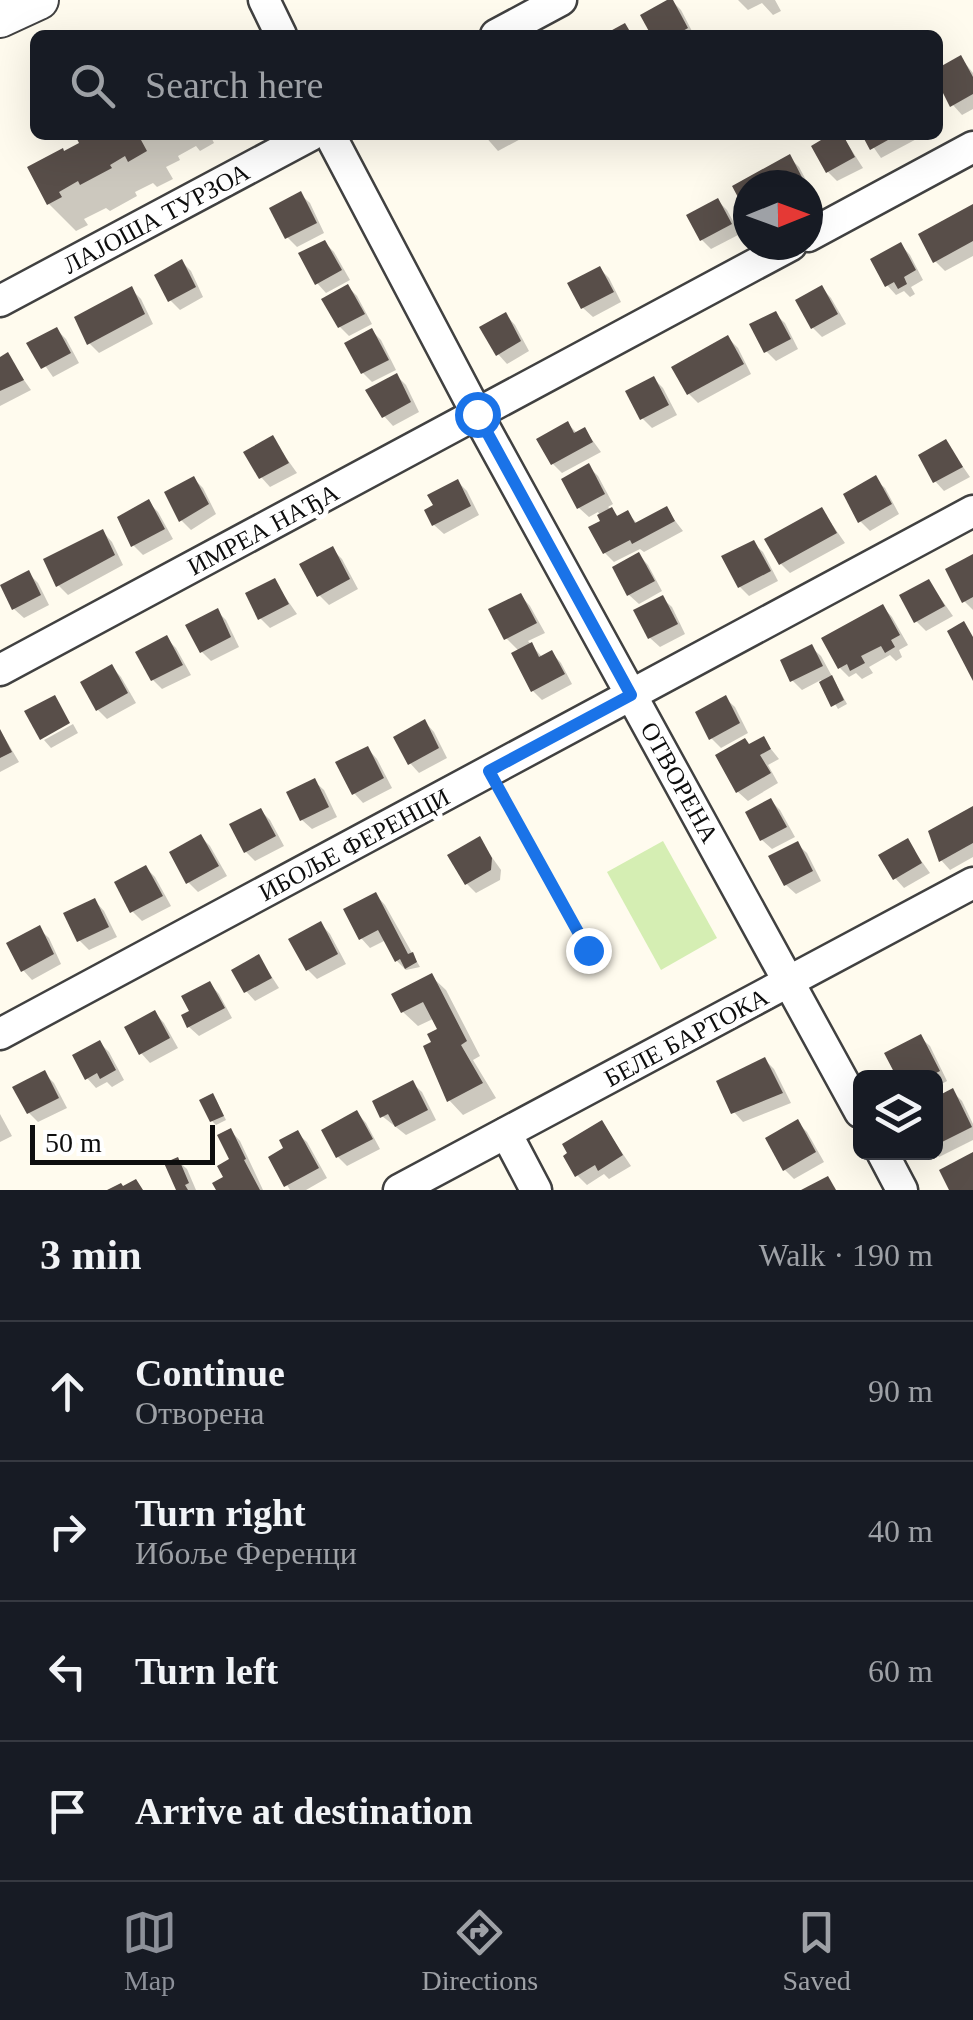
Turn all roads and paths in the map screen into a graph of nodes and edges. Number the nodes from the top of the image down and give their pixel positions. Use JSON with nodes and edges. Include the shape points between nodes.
{"nodes":[{"id":1,"x":264,"y":0,"type":"edge"},
{"id":2,"x":561,"y":0,"type":"edge"},
{"id":3,"x":279,"y":30,"type":"edge"},
{"id":4,"x":505,"y":30,"type":"edge"},
{"id":5,"x":303,"y":140,"type":"edge"},
{"id":6,"x":333,"y":140,"type":"edge"},
{"id":7,"x":973,"y":147,"type":"edge"},
{"id":8,"x":823,"y":228,"type":"edge"},
{"id":9,"x":763,"y":260,"type":"edge"},
{"id":10,"x":0,"y":301,"type":"edge"},
{"id":11,"x":477,"y":414,"type":"junction"},
{"id":12,"x":973,"y":511,"type":"edge"},
{"id":13,"x":0,"y":670,"type":"edge"},
{"id":14,"x":631,"y":695,"type":"junction"},
{"id":15,"x":489,"y":771,"type":"junction"},
{"id":16,"x":973,"y":883,"type":"edge"},
{"id":17,"x":588,"y":950,"type":"dead end"},
{"id":18,"x":791,"y":980,"type":"junction"},
{"id":19,"x":0,"y":1034,"type":"edge"},
{"id":20,"x":853,"y":1099,"type":"edge"},
{"id":21,"x":506,"y":1133,"type":"junction"},
{"id":22,"x":886,"y":1160,"type":"edge"},
{"id":23,"x":399,"y":1190,"type":"edge"},
{"id":24,"x":536,"y":1190,"type":"edge"},
{"id":25,"x":902,"y":1190,"type":"edge"}],
"edges":[{"from":1,"to":3,"type":"street"},
{"from":2,"to":4,"type":"street"},
{"from":5,"to":10,"type":"street","name":"ЛАЈОША ТУРЗОА"},
{"from":6,"to":11,"type":"street","name":"ОТВОРЕНА"},
{"from":7,"to":8,"type":"street"},
{"from":9,"to":11,"type":"street","name":"ИМРЕА НАЂА"},
{"from":11,"to":13,"type":"street","name":"ИМРЕА НАЂА"},
{"from":11,"to":14,"type":"street","name":"ОТВОРЕНА"},
{"from":12,"to":14,"type":"street","name":"ИБОЉЕ ФЕРЕНЦИ"},
{"from":14,"to":15,"type":"street","name":"ИБОЉЕ ФЕРЕНЦИ"},
{"from":14,"to":18,"type":"street","name":"ОТВОРЕНА"},
{"from":15,"to":17,"type":"path"},
{"from":15,"to":19,"type":"street","name":"ИБОЉЕ ФЕРЕНЦИ"},
{"from":16,"to":18,"type":"street","name":"БЕЛЕ БАРТОКА"},
{"from":18,"to":20,"type":"street","name":"ОТВОРЕНА"},
{"from":18,"to":21,"type":"street","name":"БЕЛЕ БАРТОКА"},
{"from":21,"to":23,"type":"street","name":"БЕЛЕ БАРТОКА"},
{"from":21,"to":24,"type":"street"},
{"from":22,"to":25,"type":"street"}]}
